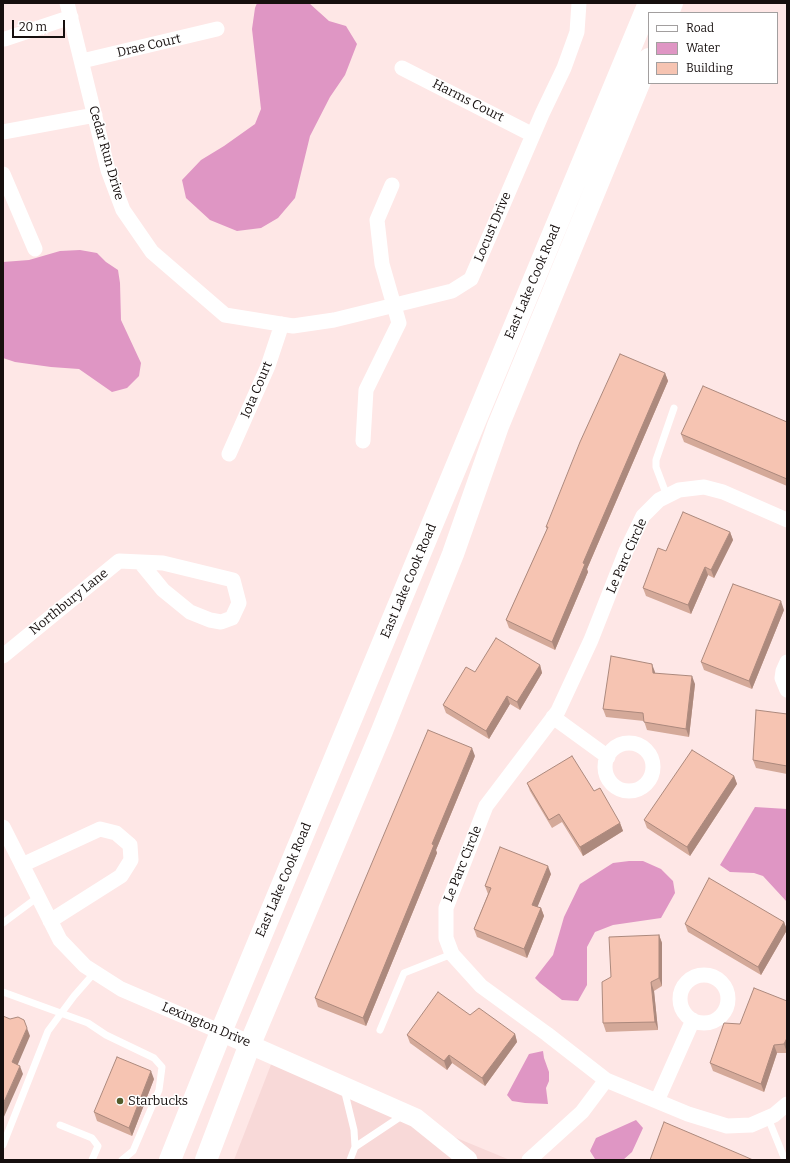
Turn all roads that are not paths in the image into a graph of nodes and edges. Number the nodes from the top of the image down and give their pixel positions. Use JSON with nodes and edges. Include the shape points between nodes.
{"nodes":[{"id":1,"x":579,"y":3,"type":"edge"},
{"id":2,"x":649,"y":3,"type":"edge"},
{"id":3,"x":69,"y":10,"type":"edge"},
{"id":4,"x":217,"y":29,"type":"dead end"},
{"id":5,"x":5,"y":39,"type":"dead end"},
{"id":6,"x":82,"y":61,"type":"junction"},
{"id":7,"x":648,"y":61,"type":"edge"},
{"id":8,"x":402,"y":68,"type":"dead end"},
{"id":9,"x":95,"y":115,"type":"junction"},
{"id":10,"x":3,"y":132,"type":"edge"},
{"id":11,"x":533,"y":134,"type":"junction"},
{"id":12,"x":3,"y":174,"type":"edge"},
{"id":13,"x":392,"y":185,"type":"dead end"},
{"id":14,"x":35,"y":249,"type":"dead end"},
{"id":15,"x":394,"y":306,"type":"junction"},
{"id":16,"x":288,"y":325,"type":"junction"},
{"id":17,"x":674,"y":408,"type":"dead end"},
{"id":18,"x":363,"y":441,"type":"dead end"},
{"id":19,"x":229,"y":454,"type":"dead end"},
{"id":20,"x":667,"y":496,"type":"junction"},
{"id":21,"x":787,"y":520,"type":"edge"},
{"id":22,"x":140,"y":562,"type":"junction"},
{"id":23,"x":3,"y":656,"type":"edge"},
{"id":24,"x":787,"y":662,"type":"edge"},
{"id":25,"x":787,"y":690,"type":"edge"},
{"id":26,"x":553,"y":717,"type":"junction"},
{"id":27,"x":608,"y":756,"type":"dead end"},
{"id":28,"x":3,"y":827,"type":"edge"},
{"id":29,"x":22,"y":865,"type":"junction"},
{"id":30,"x":38,"y":897,"type":"junction"},
{"id":31,"x":50,"y":921,"type":"junction"},
{"id":32,"x":3,"y":923,"type":"edge"},
{"id":33,"x":452,"y":954,"type":"junction"},
{"id":34,"x":95,"y":972,"type":"junction"},
{"id":35,"x":3,"y":992,"type":"edge"},
{"id":36,"x":61,"y":1014,"type":"junction"},
{"id":37,"x":693,"y":1020,"type":"dead end"},
{"id":38,"x":380,"y":1030,"type":"dead end"},
{"id":39,"x":221,"y":1032,"type":"junction"},
{"id":40,"x":250,"y":1044,"type":"junction"},
{"id":41,"x":606,"y":1080,"type":"junction"},
{"id":42,"x":343,"y":1085,"type":"junction"},
{"id":43,"x":657,"y":1101,"type":"junction"},
{"id":44,"x":787,"y":1104,"type":"edge"},
{"id":45,"x":406,"y":1113,"type":"junction"},
{"id":46,"x":768,"y":1118,"type":"junction"},
{"id":47,"x":60,"y":1125,"type":"dead end"},
{"id":48,"x":3,"y":1145,"type":"edge"},
{"id":49,"x":355,"y":1147,"type":"junction"},
{"id":50,"x":92,"y":1160,"type":"edge"},
{"id":51,"x":122,"y":1160,"type":"edge"},
{"id":52,"x":170,"y":1160,"type":"edge"},
{"id":53,"x":206,"y":1160,"type":"edge"},
{"id":54,"x":350,"y":1160,"type":"edge"},
{"id":55,"x":468,"y":1160,"type":"edge"},
{"id":56,"x":529,"y":1160,"type":"edge"},
{"id":57,"x":785,"y":1160,"type":"edge"}],
"edges":[{"from":1,"to":11,"type":"street","name":"Locust Drive","via":[[577,32],[564,68]]},
{"from":2,"to":39,"type":"main road","name":"East Lake Cook Road"},
{"from":3,"to":5,"type":"street"},
{"from":3,"to":6,"type":"street","name":"Cedar Run Drive"},
{"from":4,"to":6,"type":"street","name":"Drae Court"},
{"from":6,"to":9,"type":"street","name":"Cedar Run Drive"},
{"from":7,"to":40,"type":"main road","name":"East Lake Cook Road","via":[[498,426],[453,554],[382,731]]},
{"from":8,"to":11,"type":"street","name":"Harms Court"},
{"from":9,"to":10,"type":"street"},
{"from":9,"to":16,"type":"street","name":"Cedar Run Drive","via":[[108,170],[123,210],[152,252],[225,314]]},
{"from":11,"to":15,"type":"street","name":"Locust Drive","via":[[471,279],[452,291]]},
{"from":12,"to":14,"type":"street"},
{"from":13,"to":15,"type":"street","via":[[377,220],[382,264]]},
{"from":15,"to":16,"type":"street","name":"Locust Drive","via":[[334,320]]},
{"from":15,"to":18,"type":"street","via":[[399,323],[366,390]]},
{"from":16,"to":19,"type":"street","name":"Iota Court"},
{"from":17,"to":20,"type":"lane","via":[[656,460],[656,467]]},
{"from":20,"to":21,"type":"street","name":"Le Parc Circle","via":[[679,490],[704,487],[723,492]]},
{"from":20,"to":26,"type":"street","name":"Le Parc Circle","via":[[659,500],[643,516],[626,550],[591,640]]},
{"from":22,"to":22,"type":"street","name":"Northbury Lane","via":[[163,590],[190,612],[221,622],[232,618],[239,603],[233,580],[162,562]]},
{"from":22,"to":23,"type":"street","name":"Northbury Lane","via":[[119,561]]},
{"from":24,"to":25,"type":"street","via":[[782,678]]},
{"from":26,"to":27,"type":"street"},
{"from":26,"to":33,"type":"street","name":"Le Parc Circle","via":[[486,806],[446,908],[446,938]]},
{"from":28,"to":29,"type":"street","name":"Lexington Drive"},
{"from":29,"to":30,"type":"street","name":"Lexington Drive"},
{"from":29,"to":31,"type":"street","via":[[100,829],[116,833],[130,845],[131,860],[121,876]]},
{"from":30,"to":31,"type":"street","name":"Lexington Drive"},
{"from":30,"to":32,"type":"lane"},
{"from":31,"to":34,"type":"street","name":"Lexington Drive","via":[[60,940],[85,966]]},
{"from":33,"to":38,"type":"lane","via":[[404,973]]},
{"from":33,"to":41,"type":"street","name":"Le Parc Circle","via":[[481,986]]},
{"from":34,"to":36,"type":"lane"},
{"from":34,"to":39,"type":"street","name":"Lexington Drive","via":[[121,989]]},
{"from":35,"to":36,"type":"lane"},
{"from":36,"to":48,"type":"lane","via":[[48,1031]]},
{"from":36,"to":51,"type":"lane","via":[[88,1023],[154,1058],[162,1067],[159,1090],[133,1151]]},
{"from":37,"to":43,"type":"street"},
{"from":39,"to":40,"type":"street","name":"Lexington Drive"},
{"from":39,"to":52,"type":"main road","name":"East Lake Cook Road"},
{"from":40,"to":42,"type":"street","name":"Lexington Drive"},
{"from":40,"to":53,"type":"main road","name":"East Lake Cook Road"},
{"from":41,"to":43,"type":"street","name":"Le Parc Circle"},
{"from":41,"to":56,"type":"street","via":[[582,1112]]},
{"from":42,"to":45,"type":"street","name":"Lexington Drive"},
{"from":42,"to":49,"type":"lane","via":[[354,1130]]},
{"from":43,"to":46,"type":"street","name":"Le Parc Circle","via":[[728,1126],[751,1125]]},
{"from":44,"to":46,"type":"street","name":"Le Parc Circle"},
{"from":45,"to":49,"type":"lane"},
{"from":45,"to":55,"type":"street","name":"Lexington Drive","via":[[416,1118]]},
{"from":46,"to":57,"type":"lane"},
{"from":47,"to":50,"type":"lane","via":[[92,1138],[98,1146]]},
{"from":49,"to":54,"type":"lane"}]}
